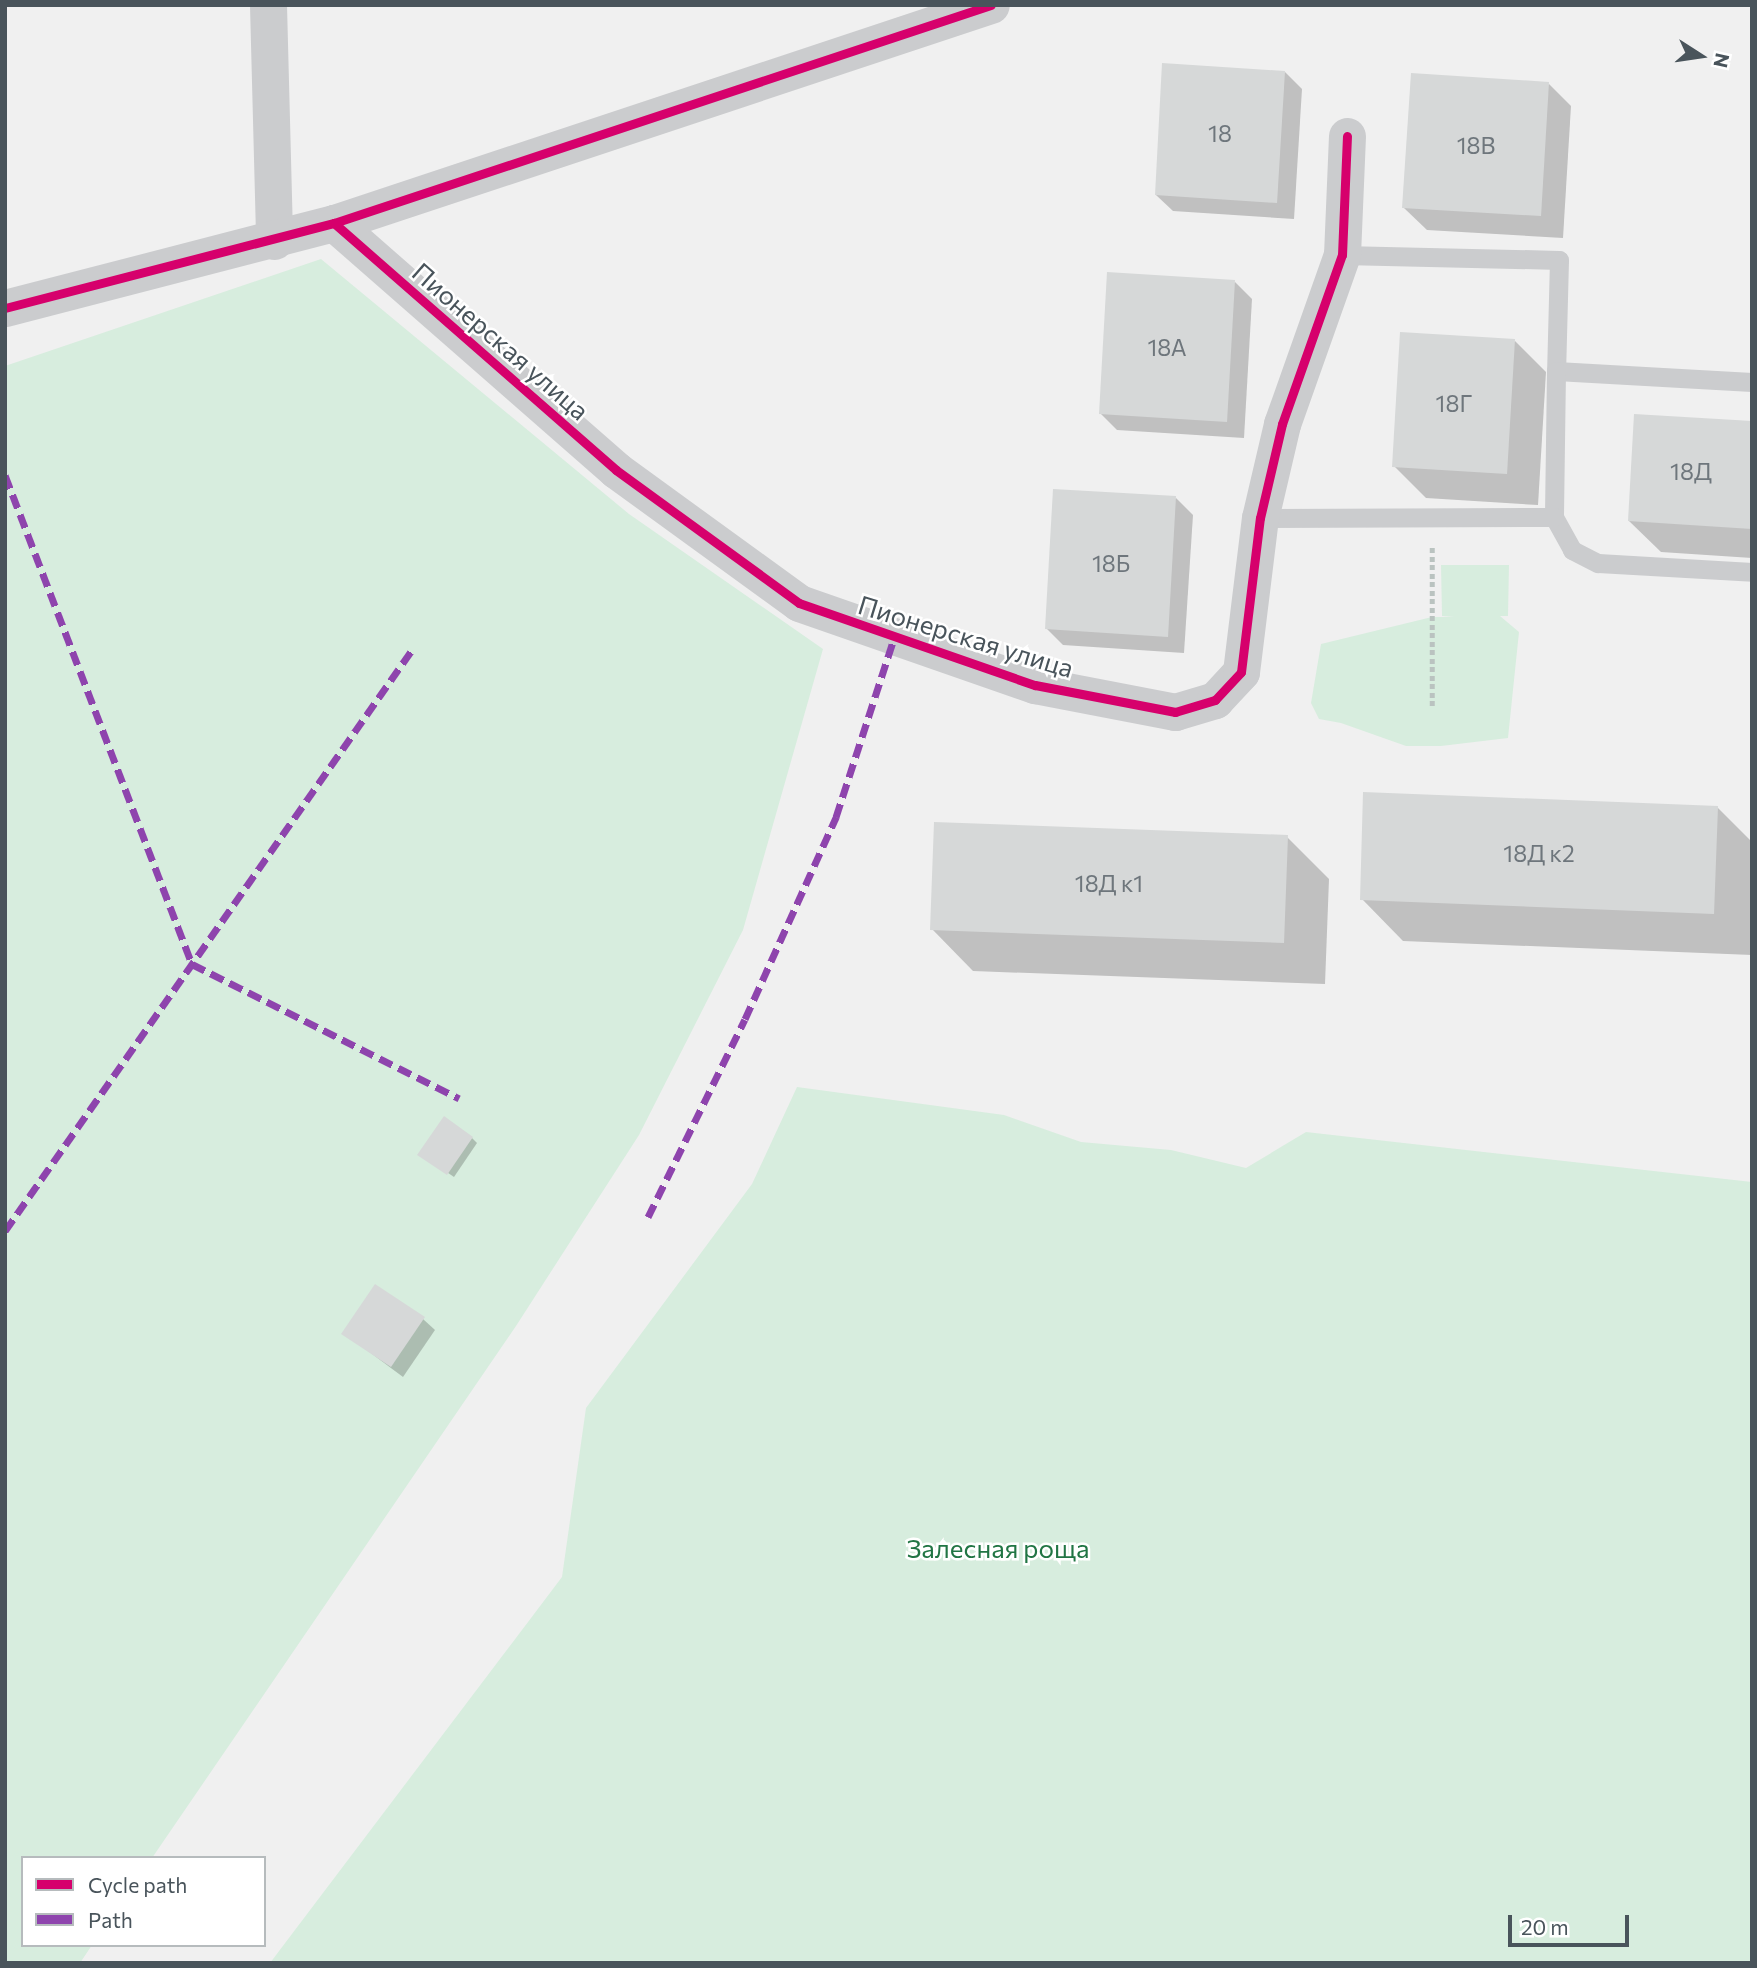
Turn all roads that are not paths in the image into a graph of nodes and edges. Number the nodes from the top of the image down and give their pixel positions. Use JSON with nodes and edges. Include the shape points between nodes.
{"nodes":[{"id":1,"x":268,"y":5,"type":"edge"},
{"id":2,"x":991,"y":5,"type":"edge"},
{"id":3,"x":1347,"y":135,"type":"dead end"},
{"id":4,"x":334,"y":223,"type":"junction"},
{"id":5,"x":274,"y":241,"type":"junction"},
{"id":6,"x":1342,"y":255,"type":"junction"},
{"id":7,"x":5,"y":308,"type":"edge"},
{"id":8,"x":1556,"y":371,"type":"junction"},
{"id":9,"x":1752,"y":382,"type":"edge"},
{"id":10,"x":1555,"y":517,"type":"junction"},
{"id":11,"x":1260,"y":518,"type":"junction"},
{"id":12,"x":1752,"y":572,"type":"edge"}],
"edges":[{"from":1,"to":5,"type":"street"},
{"from":2,"to":4,"type":"street"},
{"from":3,"to":6,"type":"street","name":"Пионерская улица"},
{"from":4,"to":5,"type":"street"},
{"from":4,"to":11,"type":"street","name":"Пионерская улица","via":[[616,470],[799,603],[1035,685],[1175,712],[1215,701],[1241,672]]},
{"from":5,"to":7,"type":"street"},
{"from":6,"to":8,"type":"lane","via":[[1559,260]]},
{"from":6,"to":11,"type":"street","name":"Пионерская улица","via":[[1282,425]]},
{"from":8,"to":9,"type":"lane"},
{"from":8,"to":10,"type":"lane"},
{"from":10,"to":11,"type":"lane"},
{"from":10,"to":12,"type":"lane","via":[[1572,550],[1598,563]]}]}
